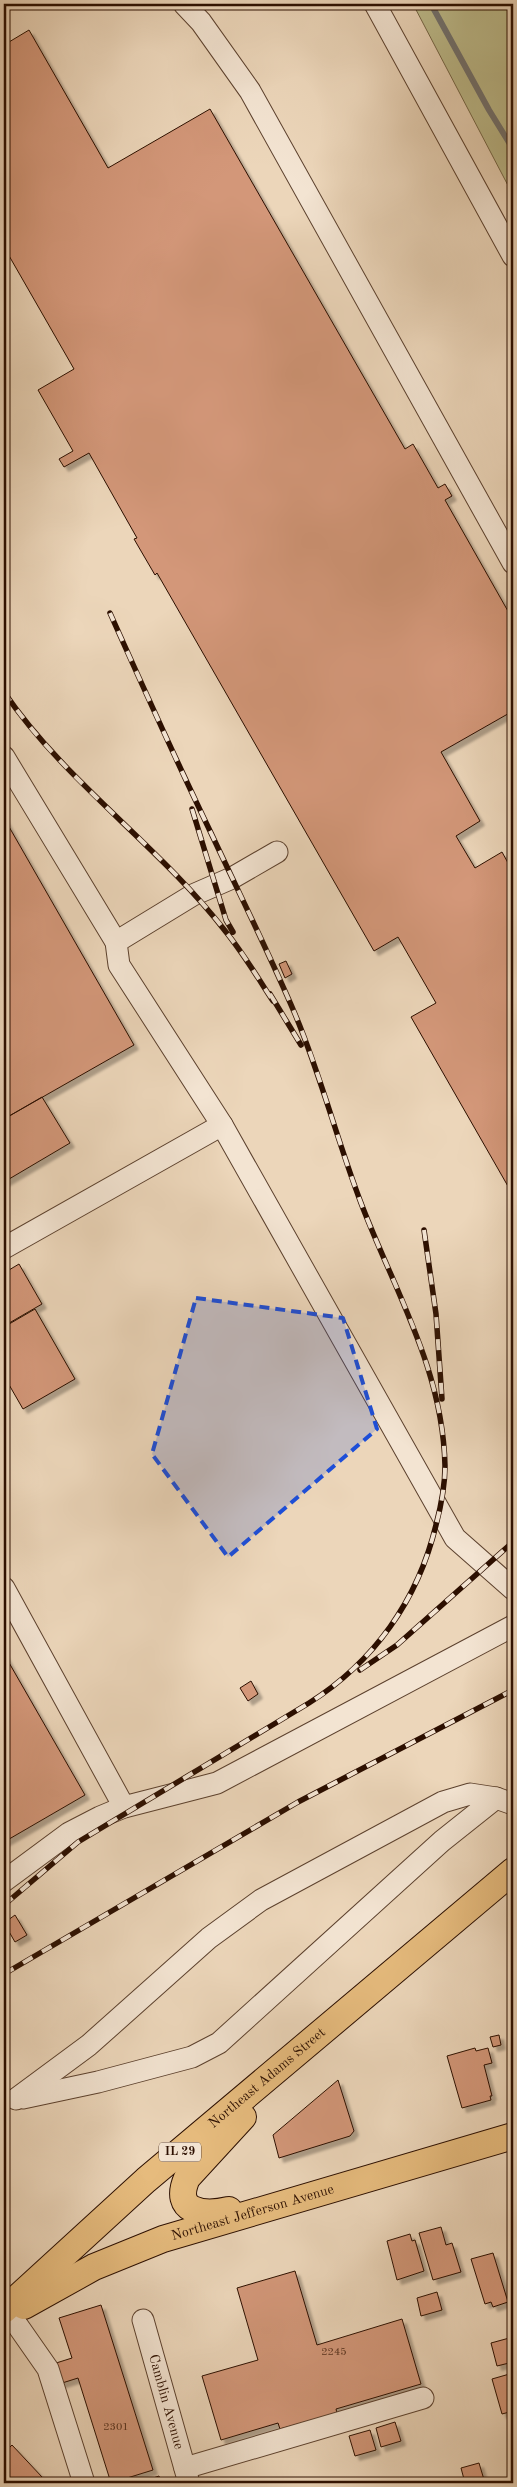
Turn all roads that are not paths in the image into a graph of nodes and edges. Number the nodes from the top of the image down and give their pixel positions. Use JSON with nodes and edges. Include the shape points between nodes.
{"nodes":[{"id":1,"x":184,"y":4,"type":"edge"},
{"id":2,"x":375,"y":4,"type":"edge"},
{"id":3,"x":513,"y":256,"type":"edge"},
{"id":4,"x":513,"y":563,"type":"edge"},
{"id":5,"x":4,"y":757,"type":"edge"},
{"id":6,"x":277,"y":852,"type":"dead end"},
{"id":7,"x":116,"y":942,"type":"junction"},
{"id":8,"x":222,"y":1125,"type":"junction"},
{"id":9,"x":4,"y":1248,"type":"edge"},
{"id":10,"x":4,"y":1588,"type":"edge"},
{"id":11,"x":513,"y":1589,"type":"edge"},
{"id":12,"x":513,"y":1626,"type":"edge"},
{"id":13,"x":505,"y":1801,"type":"edge"},
{"id":14,"x":124,"y":1807,"type":"junction"},
{"id":15,"x":513,"y":1871,"type":"edge"},
{"id":16,"x":4,"y":1881,"type":"edge"},
{"id":17,"x":362,"y":1998,"type":"junction"},
{"id":18,"x":10,"y":2102,"type":"edge"},
{"id":19,"x":513,"y":2136,"type":"edge"},
{"id":20,"x":397,"y":2170,"type":"junction"},
{"id":21,"x":6,"y":2316,"type":"edge"},
{"id":22,"x":143,"y":2320,"type":"dead end"},
{"id":23,"x":423,"y":2398,"type":"dead end"},
{"id":24,"x":187,"y":2475,"type":"edge"},
{"id":25,"x":84,"y":2483,"type":"edge"}],
"edges":[{"from":1,"to":4,"type":"street","via":[[201,22],[250,92]]},
{"from":2,"to":3,"type":"street"},
{"from":5,"to":7,"type":"street"},
{"from":6,"to":7,"type":"street","via":[[232,878],[193,895]]},
{"from":7,"to":8,"type":"street","via":[[119,965]]},
{"from":8,"to":9,"type":"street"},
{"from":8,"to":11,"type":"street","via":[[455,1538]]},
{"from":10,"to":14,"type":"street"},
{"from":12,"to":14,"type":"street","via":[[217,1783]]},
{"from":13,"to":18,"type":"street","via":[[470,1794],[443,1802],[261,1900],[209,1938],[88,2045]]},
{"from":13,"to":18,"type":"street","via":[[442,1841],[219,2043],[192,2057]]},
{"from":14,"to":16,"type":"street","via":[[69,1832]]},
{"from":15,"to":17,"type":"main road","name":"Northeast Adams Street","number":"IL 29"},
{"from":17,"to":20,"type":"main road","via":[[254,2105],[187,2178],[183,2196],[194,2210],[211,2214]]},
{"from":17,"to":21,"type":"main road","name":"Northeast Adams Street","number":"IL 29","via":[[146,2180]]},
{"from":19,"to":20,"type":"main road","name":"Northeast Jefferson Avenue"},
{"from":20,"to":21,"type":"main road","name":"Northeast Jefferson Avenue","via":[[189,2231],[122,2255],[43,2293]]},
{"from":21,"to":25,"type":"street","via":[[48,2369]]},
{"from":22,"to":24,"type":"street","name":"Camblin Avenue"},
{"from":23,"to":24,"type":"street"}]}
